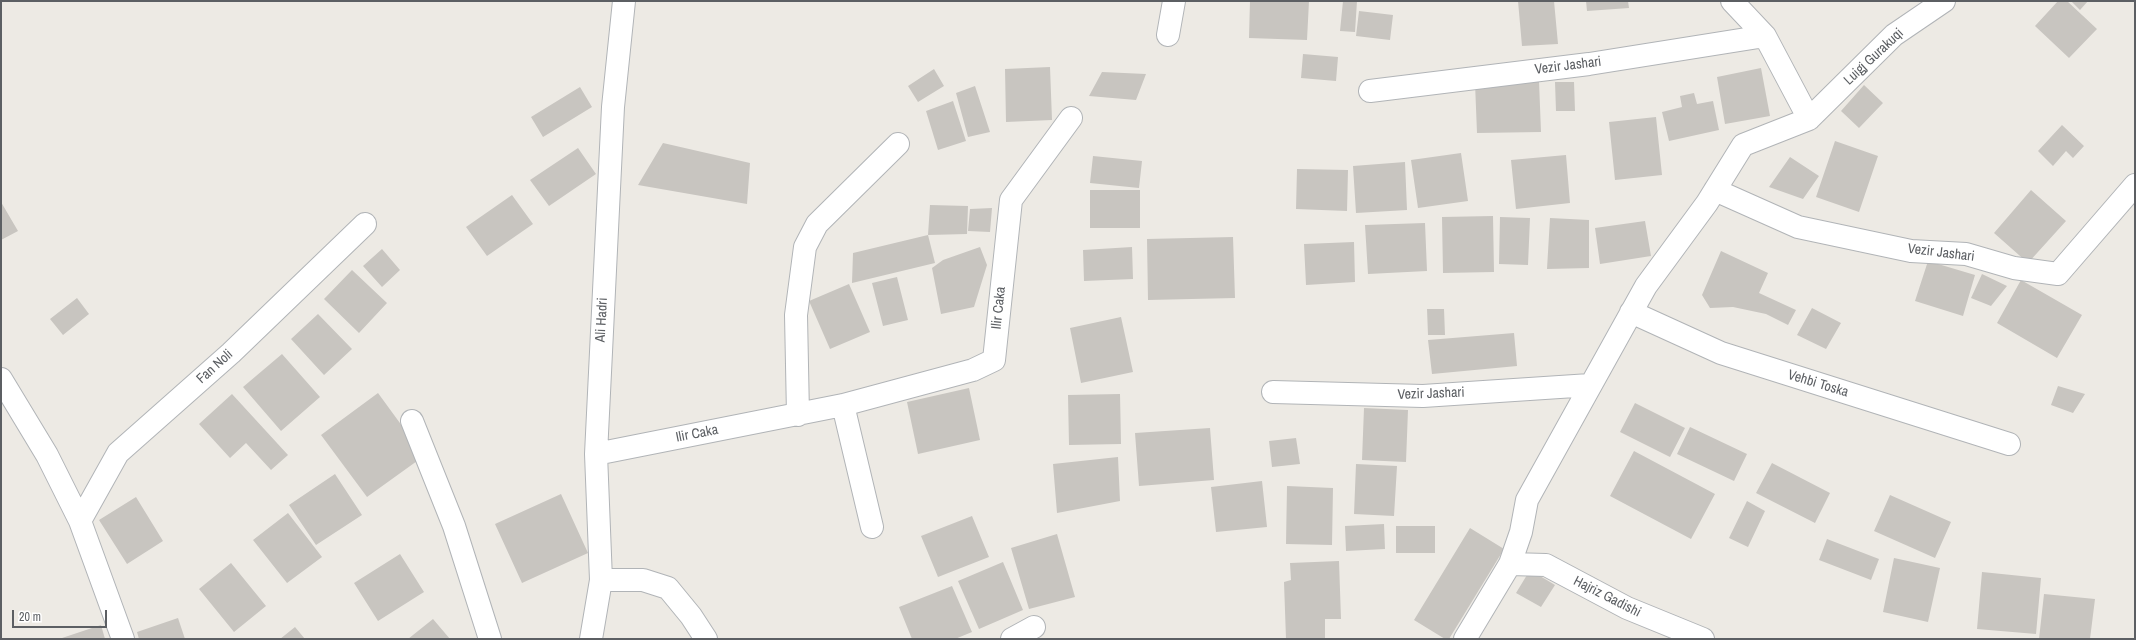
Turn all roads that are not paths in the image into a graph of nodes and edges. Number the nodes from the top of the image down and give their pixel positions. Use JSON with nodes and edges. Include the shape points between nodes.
{"nodes":[{"id":1,"x":624,"y":1,"type":"edge"},
{"id":2,"x":1174,"y":1,"type":"edge"},
{"id":3,"x":1732,"y":1,"type":"edge"},
{"id":4,"x":1944,"y":1,"type":"edge"},
{"id":5,"x":1168,"y":35,"type":"dead end"},
{"id":6,"x":1765,"y":36,"type":"junction"},
{"id":7,"x":1370,"y":91,"type":"dead end"},
{"id":8,"x":1071,"y":118,"type":"dead end"},
{"id":9,"x":1809,"y":119,"type":"junction"},
{"id":10,"x":898,"y":144,"type":"dead end"},
{"id":11,"x":2135,"y":185,"type":"edge"},
{"id":12,"x":1715,"y":190,"type":"junction"},
{"id":13,"x":365,"y":224,"type":"dead end"},
{"id":14,"x":1631,"y":312,"type":"junction"},
{"id":15,"x":1,"y":378,"type":"edge"},
{"id":16,"x":1590,"y":385,"type":"junction"},
{"id":17,"x":1272,"y":392,"type":"dead end"},
{"id":18,"x":843,"y":405,"type":"junction"},
{"id":19,"x":798,"y":415,"type":"junction"},
{"id":20,"x":412,"y":421,"type":"dead end"},
{"id":21,"x":2010,"y":444,"type":"dead end"},
{"id":22,"x":596,"y":454,"type":"junction"},
{"id":23,"x":80,"y":521,"type":"junction"},
{"id":24,"x":872,"y":528,"type":"dead end"},
{"id":25,"x":1510,"y":564,"type":"junction"},
{"id":26,"x":601,"y":580,"type":"junction"},
{"id":27,"x":1034,"y":627,"type":"dead end"},
{"id":28,"x":123,"y":639,"type":"edge"},
{"id":29,"x":490,"y":639,"type":"edge"},
{"id":30,"x":591,"y":639,"type":"edge"},
{"id":31,"x":706,"y":639,"type":"edge"},
{"id":32,"x":1012,"y":639,"type":"edge"},
{"id":33,"x":1465,"y":639,"type":"edge"},
{"id":34,"x":1703,"y":639,"type":"edge"}],
"edges":[{"from":1,"to":22,"type":"street","name":"Ali Hadri","via":[[613,108]]},
{"from":2,"to":5,"type":"street"},
{"from":3,"to":6,"type":"street"},
{"from":4,"to":9,"type":"street","name":"Luigj Gurakuqi","via":[[1894,35]]},
{"from":6,"to":7,"type":"street","name":"Vezir Jashari","via":[[1589,64]]},
{"from":6,"to":9,"type":"street"},
{"from":8,"to":18,"type":"street","name":"Ilir Caka","via":[[1011,200],[994,360],[973,370]]},
{"from":9,"to":12,"type":"street","via":[[1743,145]]},
{"from":10,"to":19,"type":"street","via":[[817,224],[805,248],[796,315]]},
{"from":11,"to":12,"type":"street","name":"Vezir Jashari","via":[[2058,274],[2014,268],[1966,254],[1911,251],[1798,227]]},
{"from":12,"to":14,"type":"street","via":[[1646,286]]},
{"from":13,"to":23,"type":"street","name":"Fan Noli","via":[[231,353],[118,453]]},
{"from":14,"to":16,"type":"street"},
{"from":14,"to":21,"type":"street","name":"Vehbi Toska","via":[[1721,353]]},
{"from":15,"to":23,"type":"street","via":[[47,455]]},
{"from":16,"to":17,"type":"street","name":"Vezir Jashari","via":[[1423,396]]},
{"from":16,"to":25,"type":"street","via":[[1527,500],[1521,532]]},
{"from":18,"to":19,"type":"street","name":"Ilir Caka"},
{"from":18,"to":24,"type":"street"},
{"from":19,"to":22,"type":"street","name":"Ilir Caka"},
{"from":20,"to":29,"type":"street","via":[[454,526]]},
{"from":22,"to":26,"type":"street","name":"Ali Hadri"},
{"from":23,"to":28,"type":"street"},
{"from":25,"to":33,"type":"street"},
{"from":25,"to":34,"type":"street","name":"Hajriz Gadishi","via":[[1546,565],[1627,608]]},
{"from":26,"to":30,"type":"street","name":"Ali Hadri"},
{"from":26,"to":31,"type":"street","via":[[643,580],[668,588],[692,616]]},
{"from":27,"to":32,"type":"street"}]}
